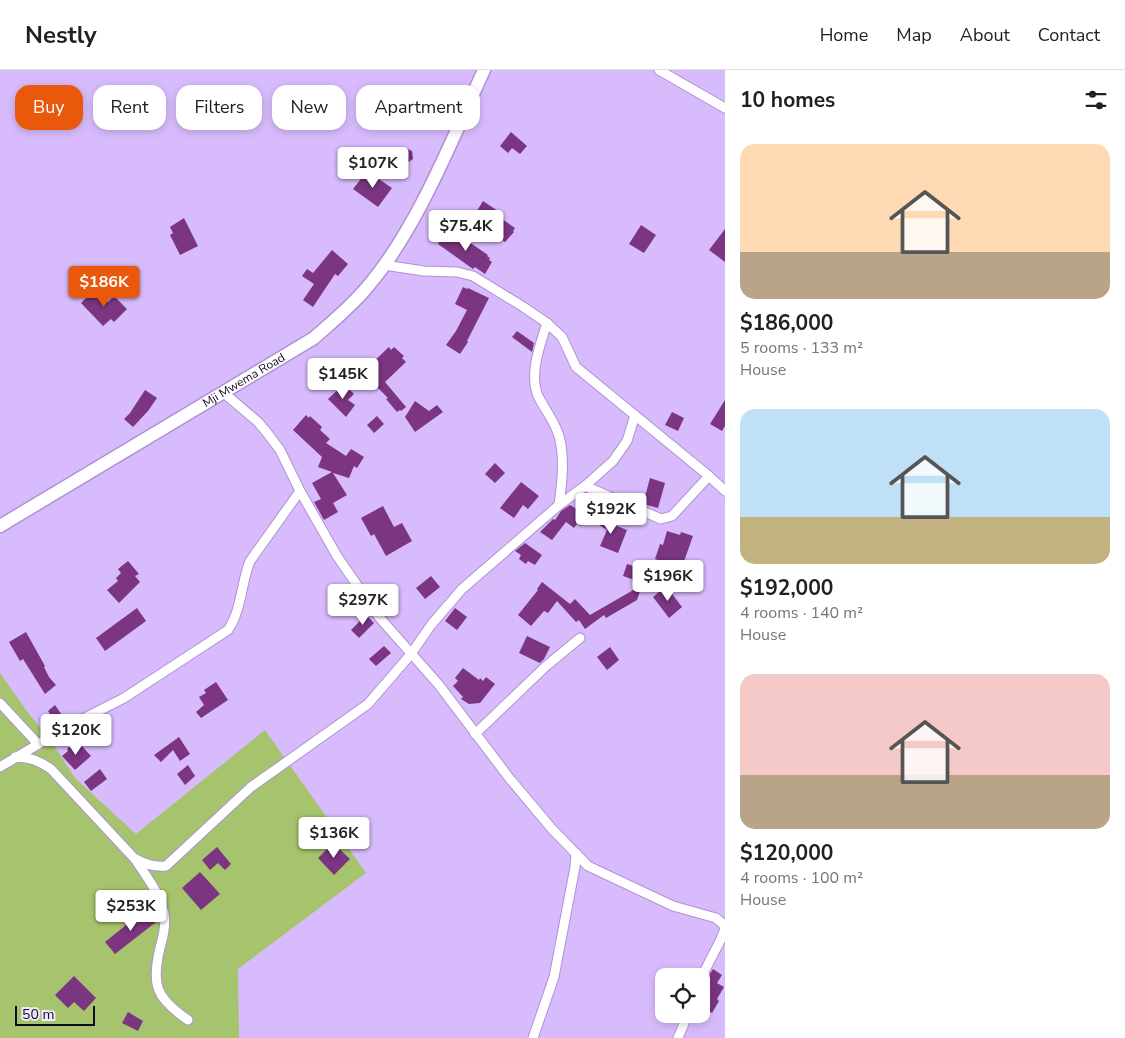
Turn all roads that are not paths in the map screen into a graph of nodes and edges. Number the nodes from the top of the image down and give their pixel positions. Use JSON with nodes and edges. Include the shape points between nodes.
{"nodes":[{"id":1,"x":484,"y":70,"type":"edge"},
{"id":2,"x":659,"y":70,"type":"edge"},
{"id":3,"x":725,"y":108,"type":"edge"},
{"id":4,"x":384,"y":265,"type":"junction"},
{"id":5,"x":547,"y":323,"type":"junction"},
{"id":6,"x":224,"y":393,"type":"junction"},
{"id":7,"x":635,"y":415,"type":"junction"},
{"id":8,"x":709,"y":476,"type":"junction"},
{"id":9,"x":585,"y":486,"type":"junction"},
{"id":10,"x":300,"y":491,"type":"junction"},
{"id":11,"x":725,"y":491,"type":"edge"},
{"id":12,"x":559,"y":505,"type":"junction"},
{"id":13,"x":0,"y":526,"type":"edge"},
{"id":14,"x":580,"y":638,"type":"dead end"},
{"id":15,"x":411,"y":654,"type":"junction"},
{"id":16,"x":0,"y":703,"type":"edge"},
{"id":17,"x":475,"y":734,"type":"junction"},
{"id":18,"x":38,"y":744,"type":"junction"},
{"id":19,"x":15,"y":757,"type":"junction"},
{"id":20,"x":0,"y":767,"type":"edge"},
{"id":21,"x":576,"y":853,"type":"junction"},
{"id":22,"x":134,"y":858,"type":"junction"},
{"id":23,"x":706,"y":968,"type":"edge"},
{"id":24,"x":188,"y":1020,"type":"dead end"},
{"id":25,"x":684,"y":1023,"type":"edge"},
{"id":26,"x":533,"y":1038,"type":"edge"},
{"id":27,"x":678,"y":1038,"type":"edge"}],
"edges":[{"from":1,"to":4,"type":"main road","name":"Mji Mwema Road","via":[[427,192]]},
{"from":2,"to":3,"type":"street"},
{"from":4,"to":5,"type":"street","via":[[473,276]]},
{"from":4,"to":6,"type":"main road","name":"Mji Mwema Road","via":[[369,285],[314,338]]},
{"from":5,"to":7,"type":"street","via":[[562,337],[576,367]]},
{"from":5,"to":12,"type":"street","via":[[538,352],[535,382],[538,396],[554,421],[559,437],[562,477]]},
{"from":6,"to":10,"type":"street","via":[[268,434],[280,450]]},
{"from":6,"to":13,"type":"main road","name":"Mji Mwema Road"},
{"from":7,"to":8,"type":"street"},
{"from":7,"to":9,"type":"street","via":[[620,452]]},
{"from":8,"to":9,"type":"street","via":[[672,516],[661,519]]},
{"from":8,"to":11,"type":"street"},
{"from":9,"to":12,"type":"street"},
{"from":10,"to":15,"type":"street","via":[[337,556],[379,617]]},
{"from":10,"to":18,"type":"street","via":[[250,561],[228,630],[124,698]]},
{"from":12,"to":15,"type":"street","via":[[462,589]]},
{"from":14,"to":17,"type":"street"},
{"from":15,"to":17,"type":"street"},
{"from":15,"to":22,"type":"street","via":[[368,704],[251,788],[166,866],[147,865]]},
{"from":16,"to":18,"type":"street"},
{"from":17,"to":21,"type":"street","via":[[528,802]]},
{"from":18,"to":19,"type":"street"},
{"from":19,"to":20,"type":"street"},
{"from":19,"to":22,"type":"street","via":[[39,761],[51,769]]},
{"from":21,"to":23,"type":"street","via":[[588,866],[673,906],[716,918],[723,924],[725,929]]},
{"from":21,"to":26,"type":"street","via":[[554,977]]},
{"from":22,"to":24,"type":"street","via":[[156,892],[164,913],[164,931],[156,963],[158,991],[170,1008]]},
{"from":25,"to":27,"type":"street"}]}
